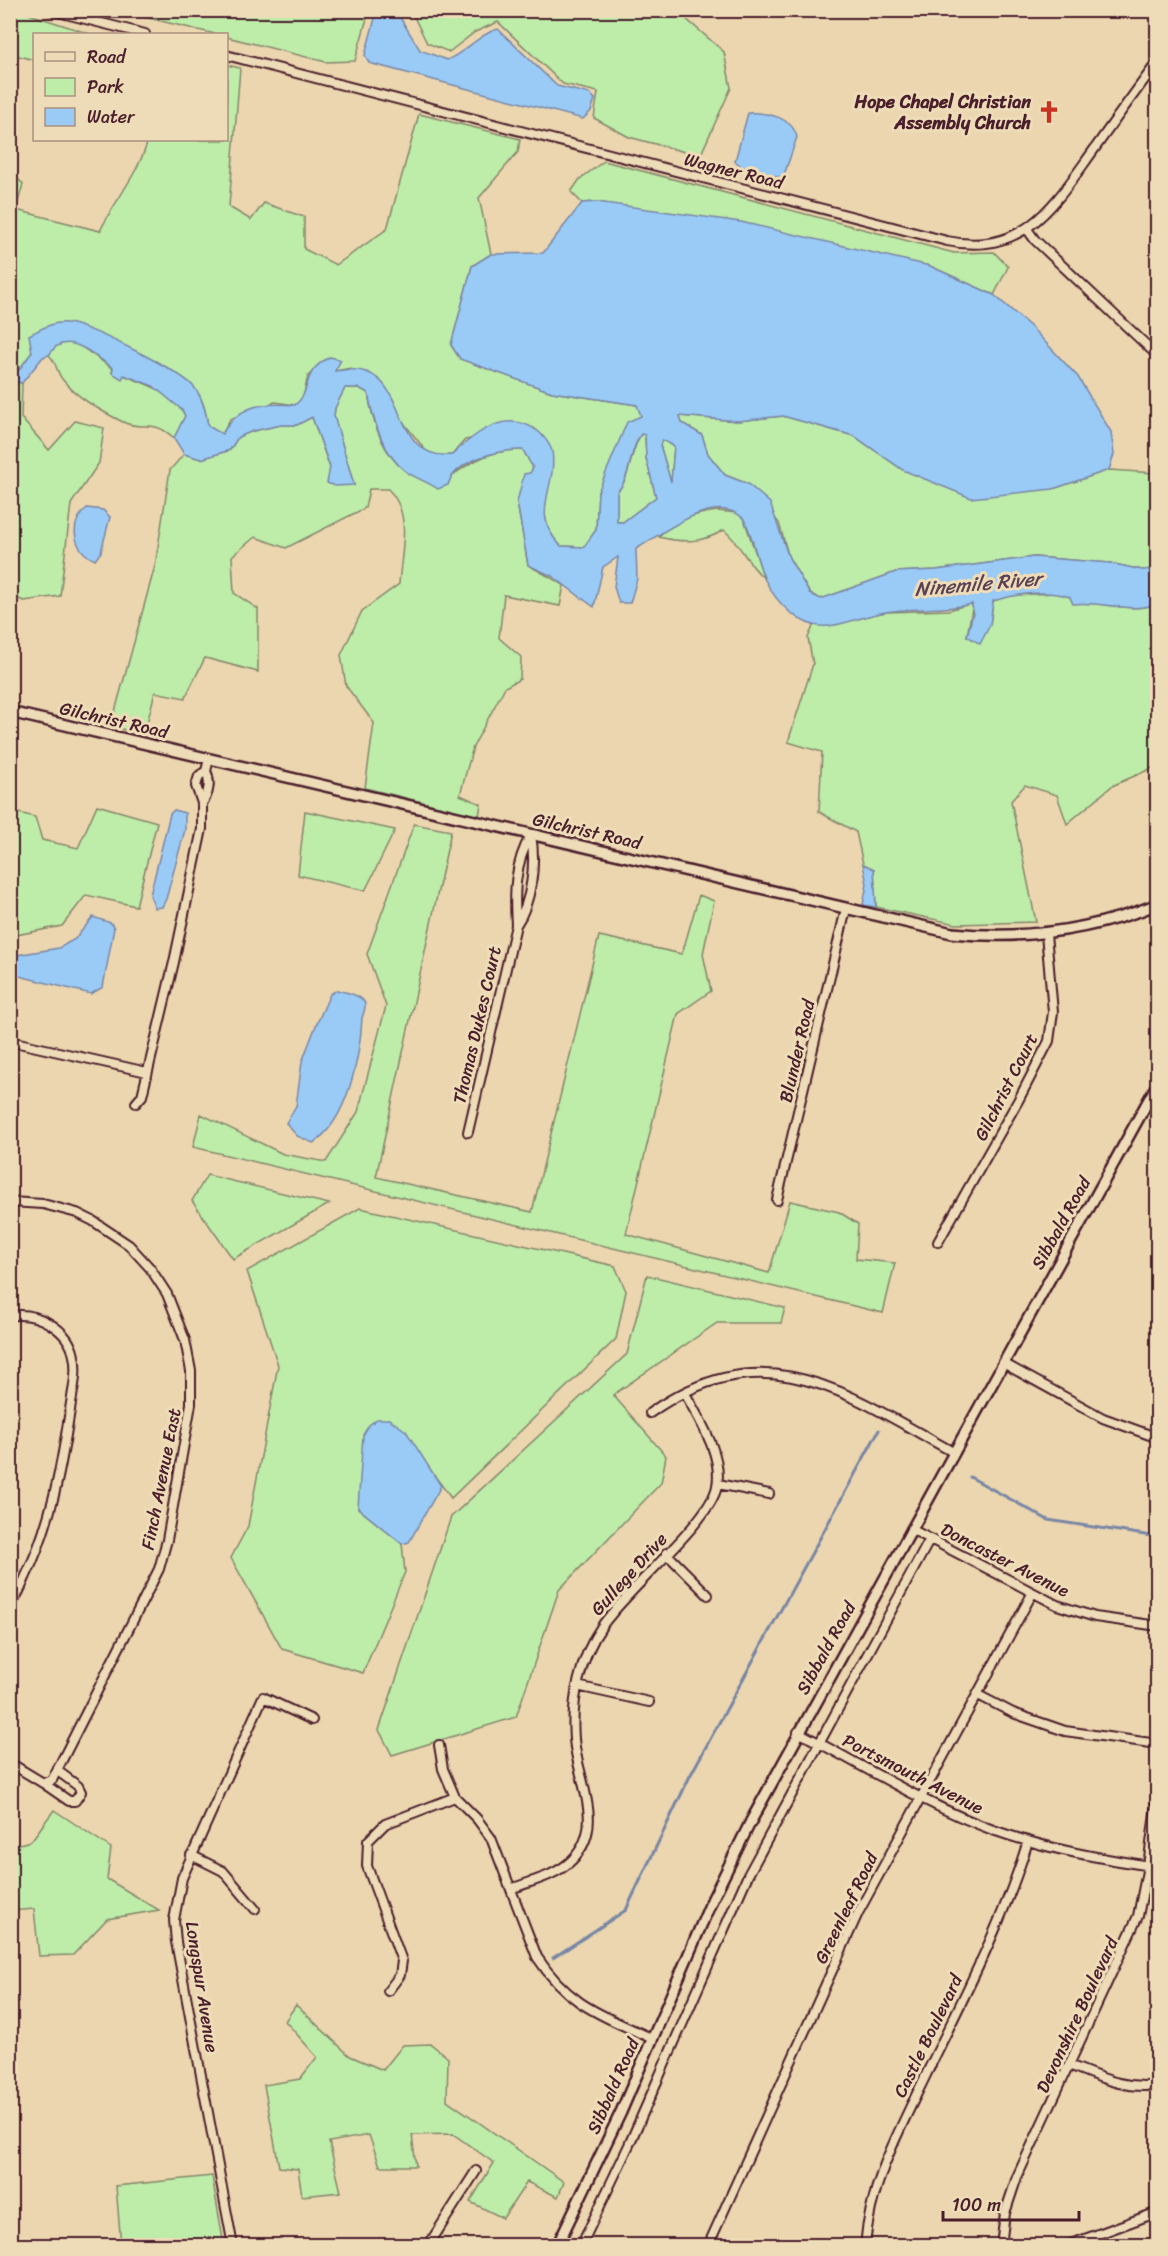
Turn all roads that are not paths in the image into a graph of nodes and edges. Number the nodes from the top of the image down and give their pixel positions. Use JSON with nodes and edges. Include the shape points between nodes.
{"nodes":[{"id":1,"x":50,"y":10,"type":"edge"},
{"id":2,"x":141,"y":33,"type":"edge"},
{"id":3,"x":228,"y":56,"type":"edge"},
{"id":4,"x":1158,"y":61,"type":"edge"},
{"id":5,"x":1027,"y":229,"type":"junction"},
{"id":6,"x":1158,"y":356,"type":"edge"},
{"id":7,"x":10,"y":712,"type":"edge"},
{"id":8,"x":209,"y":759,"type":"junction"},
{"id":9,"x":206,"y":771,"type":"junction"},
{"id":10,"x":202,"y":804,"type":"junction"},
{"id":11,"x":531,"y":835,"type":"junction"},
{"id":12,"x":1158,"y":904,"type":"edge"},
{"id":13,"x":846,"y":909,"type":"junction"},
{"id":14,"x":516,"y":926,"type":"junction"},
{"id":15,"x":1046,"y":934,"type":"junction"},
{"id":16,"x":10,"y":1041,"type":"edge"},
{"id":17,"x":147,"y":1072,"type":"junction"},
{"id":18,"x":1158,"y":1083,"type":"edge"},
{"id":19,"x":136,"y":1102,"type":"dead end"},
{"id":20,"x":468,"y":1132,"type":"dead end"},
{"id":21,"x":777,"y":1200,"type":"dead end"},
{"id":22,"x":10,"y":1202,"type":"edge"},
{"id":23,"x":938,"y":1242,"type":"dead end"},
{"id":24,"x":10,"y":1316,"type":"edge"},
{"id":25,"x":1003,"y":1363,"type":"junction"},
{"id":26,"x":685,"y":1393,"type":"junction"},
{"id":27,"x":650,"y":1413,"type":"dead end"},
{"id":28,"x":1158,"y":1438,"type":"edge"},
{"id":29,"x":953,"y":1452,"type":"junction"},
{"id":30,"x":718,"y":1484,"type":"junction"},
{"id":31,"x":769,"y":1494,"type":"dead end"},
{"id":32,"x":911,"y":1529,"type":"junction"},
{"id":33,"x":930,"y":1539,"type":"junction"},
{"id":34,"x":666,"y":1553,"type":"junction"},
{"id":35,"x":1032,"y":1594,"type":"junction"},
{"id":36,"x":708,"y":1595,"type":"dead end"},
{"id":37,"x":10,"y":1606,"type":"edge"},
{"id":38,"x":1158,"y":1626,"type":"edge"},
{"id":39,"x":577,"y":1686,"type":"junction"},
{"id":40,"x":978,"y":1695,"type":"junction"},
{"id":41,"x":649,"y":1702,"type":"dead end"},
{"id":42,"x":312,"y":1720,"type":"dead end"},
{"id":43,"x":798,"y":1732,"type":"junction"},
{"id":44,"x":819,"y":1743,"type":"junction"},
{"id":45,"x":1158,"y":1744,"type":"edge"},
{"id":46,"x":439,"y":1745,"type":"dead end"},
{"id":47,"x":10,"y":1762,"type":"edge"},
{"id":48,"x":59,"y":1772,"type":"junction"},
{"id":49,"x":43,"y":1783,"type":"junction"},
{"id":50,"x":1158,"y":1790,"type":"edge"},
{"id":51,"x":455,"y":1797,"type":"junction"},
{"id":52,"x":920,"y":1798,"type":"junction"},
{"id":53,"x":1028,"y":1841,"type":"junction"},
{"id":54,"x":191,"y":1855,"type":"junction"},
{"id":55,"x":1148,"y":1866,"type":"junction"},
{"id":56,"x":1158,"y":1867,"type":"edge"},
{"id":57,"x":511,"y":1889,"type":"junction"},
{"id":58,"x":255,"y":1909,"type":"dead end"},
{"id":59,"x":388,"y":1991,"type":"dead end"},
{"id":60,"x":653,"y":2038,"type":"junction"},
{"id":61,"x":1069,"y":2065,"type":"junction"},
{"id":62,"x":1158,"y":2085,"type":"edge"},
{"id":63,"x":476,"y":2170,"type":"dead end"},
{"id":64,"x":1158,"y":2212,"type":"edge"},
{"id":65,"x":233,"y":2246,"type":"edge"},
{"id":66,"x":428,"y":2246,"type":"edge"},
{"id":67,"x":557,"y":2246,"type":"edge"},
{"id":68,"x":581,"y":2246,"type":"edge"},
{"id":69,"x":708,"y":2246,"type":"edge"},
{"id":70,"x":866,"y":2246,"type":"edge"},
{"id":71,"x":1001,"y":2246,"type":"edge"},
{"id":72,"x":1066,"y":2246,"type":"edge"}],
"edges":[{"from":1,"to":2,"type":"street"},
{"from":3,"to":5,"type":"street","name":"Wagner Road","via":[[947,241],[992,243]]},
{"from":4,"to":5,"type":"street","name":"Wagner Road","via":[[1062,194]]},
{"from":5,"to":6,"type":"street"},
{"from":7,"to":8,"type":"street","name":"Gilchrist Road"},
{"from":8,"to":9,"type":"street"},
{"from":8,"to":11,"type":"street","name":"Gilchrist Road"},
{"from":9,"to":10,"type":"street","via":[[210,778]]},
{"from":9,"to":10,"type":"street","via":[[199,776],[196,786]]},
{"from":10,"to":17,"type":"street","via":[[202,829]]},
{"from":11,"to":13,"type":"street","name":"Gilchrist Road"},
{"from":11,"to":14,"type":"street","name":"Thomas Dukes Court","via":[[523,849],[514,892]]},
{"from":11,"to":14,"type":"street","name":"Thomas Dukes Court","via":[[534,852],[527,902]]},
{"from":12,"to":15,"type":"street","name":"Gilchrist Road","via":[[1103,923]]},
{"from":13,"to":15,"type":"street","name":"Gilchrist Road","via":[[952,933]]},
{"from":13,"to":21,"type":"street","name":"Blunder Road"},
{"from":14,"to":20,"type":"street","name":"Thomas Dukes Court"},
{"from":15,"to":23,"type":"street","name":"Gilchrist Court","via":[[1053,1012],[1049,1041]]},
{"from":16,"to":17,"type":"street"},
{"from":17,"to":19,"type":"street","via":[[142,1096]]},
{"from":18,"to":25,"type":"street","name":"Sibbald Road"},
{"from":22,"to":48,"type":"street","name":"Finch Avenue East","via":[[61,1208],[93,1221],[116,1235],[150,1268],[171,1304],[188,1354],[192,1386],[167,1540],[151,1587]]},
{"from":24,"to":37,"type":"street","via":[[25,1315],[50,1323],[70,1344],[76,1371],[60,1474],[33,1561]]},
{"from":25,"to":28,"type":"street","via":[[1103,1418]]},
{"from":25,"to":29,"type":"street","name":"Sibbald Road"},
{"from":26,"to":27,"type":"street"},
{"from":26,"to":29,"type":"street","via":[[732,1376],[770,1374],[805,1378],[851,1396]]},
{"from":26,"to":30,"type":"street","via":[[714,1453]]},
{"from":29,"to":32,"type":"street","name":"Sibbald Road"},
{"from":30,"to":31,"type":"street"},
{"from":30,"to":34,"type":"street","name":"Gullege Drive","via":[[708,1509]]},
{"from":32,"to":33,"type":"street","name":"Doncaster Avenue"},
{"from":32,"to":43,"type":"street","name":"Sibbald Road"},
{"from":33,"to":35,"type":"street","name":"Doncaster Avenue"},
{"from":33,"to":44,"type":"street"},
{"from":34,"to":36,"type":"street"},
{"from":34,"to":39,"type":"street","name":"Gullege Drive","via":[[600,1628]]},
{"from":35,"to":38,"type":"street","name":"Doncaster Avenue","via":[[1095,1617]]},
{"from":35,"to":40,"type":"street","name":"Greenleaf Road"},
{"from":39,"to":41,"type":"street"},
{"from":39,"to":57,"type":"street","name":"Gullege Drive","via":[[574,1738],[590,1813],[587,1835],[582,1847],[563,1867]]},
{"from":40,"to":45,"type":"street","via":[[1013,1713],[1065,1731]]},
{"from":40,"to":52,"type":"street","name":"Greenleaf Road"},
{"from":42,"to":54,"type":"street","name":"Longspur Avenue","via":[[263,1697]]},
{"from":43,"to":44,"type":"street","name":"Portsmouth Avenue"},
{"from":43,"to":60,"type":"street","name":"Sibbald Road","via":[[717,1890]]},
{"from":44,"to":52,"type":"street","name":"Portsmouth Avenue"},
{"from":44,"to":68,"type":"street","via":[[748,1875]]},
{"from":46,"to":51,"type":"street","via":[[443,1769]]},
{"from":47,"to":49,"type":"street"},
{"from":48,"to":49,"type":"street","name":"Finch Avenue East"},
{"from":48,"to":49,"type":"street","via":[[78,1785],[81,1792],[75,1801]]},
{"from":50,"to":55,"type":"street","name":"Devonshire Boulevard"},
{"from":51,"to":57,"type":"street","via":[[484,1828]]},
{"from":51,"to":59,"type":"street","via":[[385,1824],[368,1840],[367,1866],[402,1961],[400,1975]]},
{"from":52,"to":53,"type":"street","name":"Portsmouth Avenue"},
{"from":52,"to":69,"type":"street","name":"Greenleaf Road","via":[[858,1913]]},
{"from":53,"to":55,"type":"street","name":"Portsmouth Avenue"},
{"from":53,"to":70,"type":"street","name":"Castle Boulevard","via":[[1000,1920],[886,2158],[871,2201]]},
{"from":54,"to":58,"type":"street","via":[[223,1871]]},
{"from":54,"to":65,"type":"street","name":"Longspur Avenue","via":[[177,1900],[176,1942]]},
{"from":55,"to":56,"type":"street","name":"Portsmouth Avenue"},
{"from":55,"to":61,"type":"street","name":"Devonshire Boulevard","via":[[1135,1924]]},
{"from":57,"to":60,"type":"street","via":[[537,1957],[560,1988],[587,2008]]},
{"from":60,"to":67,"type":"street","name":"Sibbald Road"},
{"from":61,"to":62,"type":"street","via":[[1107,2081]]},
{"from":61,"to":71,"type":"street","name":"Devonshire Boulevard","via":[[1010,2195]]},
{"from":63,"to":66,"type":"street"},
{"from":64,"to":72,"type":"street"}]}
